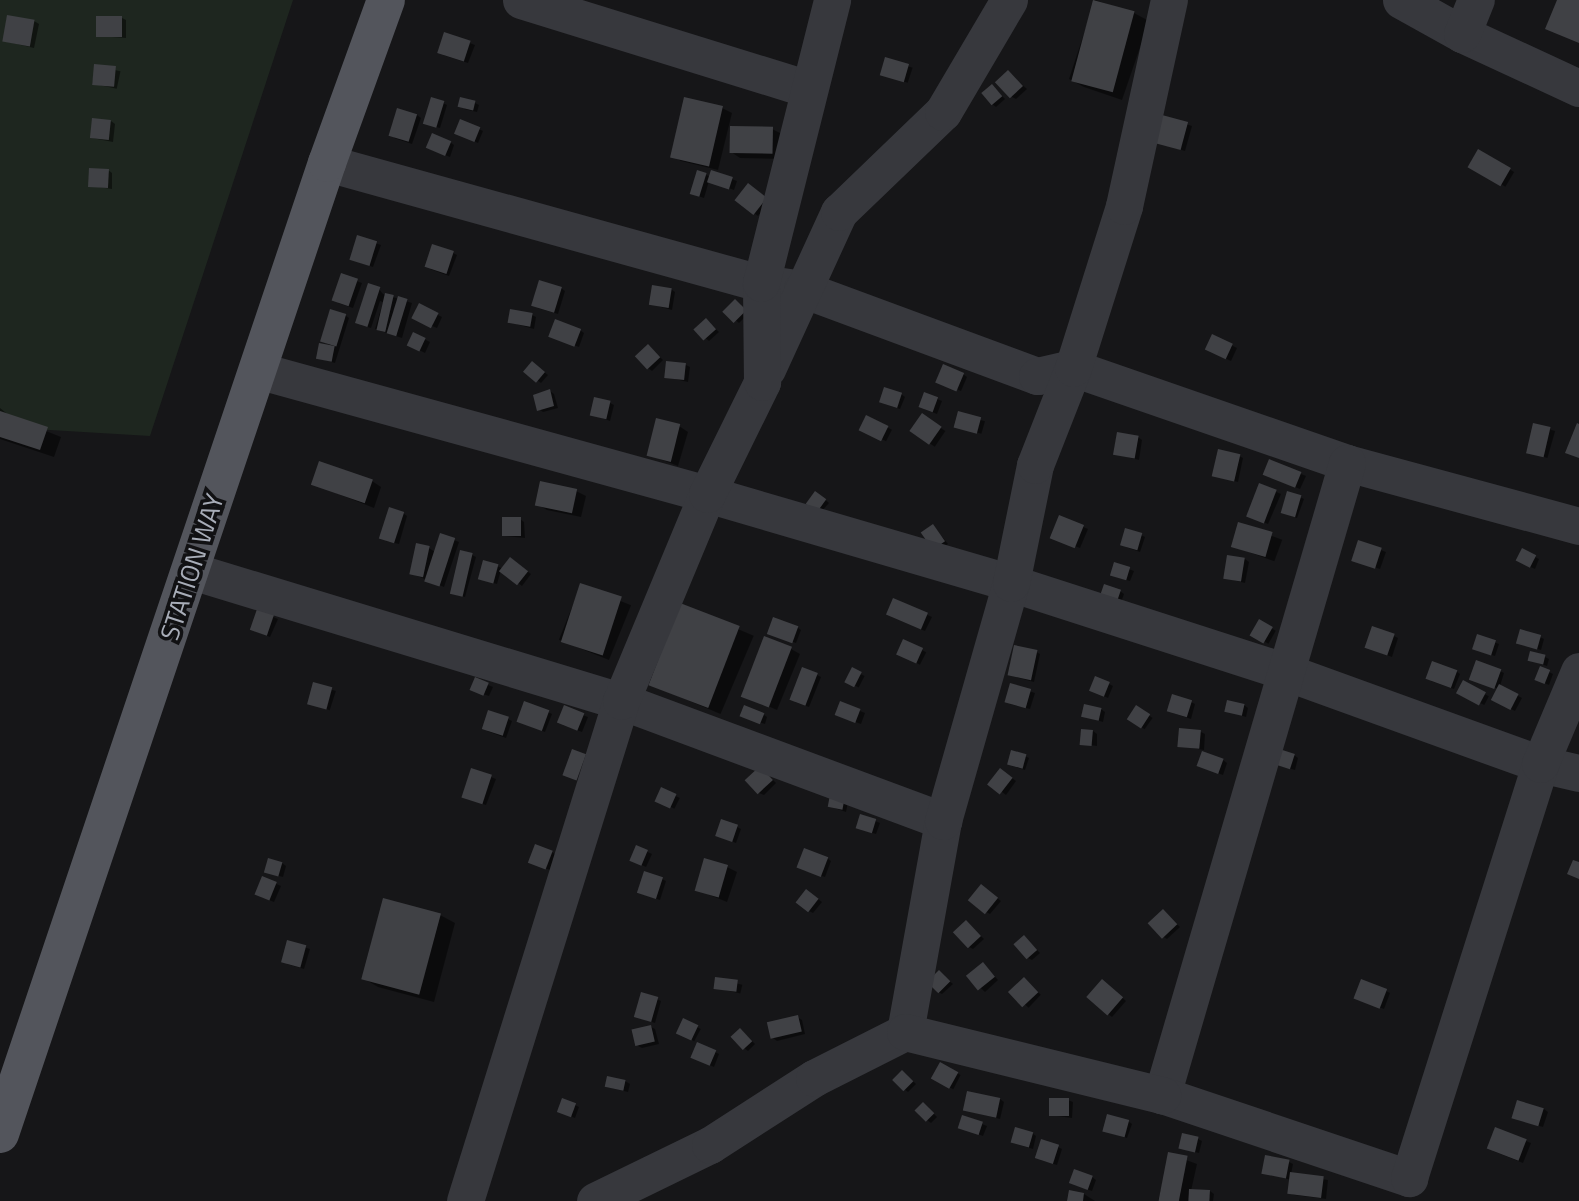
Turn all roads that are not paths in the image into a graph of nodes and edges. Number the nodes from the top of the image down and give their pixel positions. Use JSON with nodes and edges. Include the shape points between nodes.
{"nodes":[{"id":1,"x":386,"y":0,"type":"edge"},
{"id":2,"x":521,"y":0,"type":"edge"},
{"id":3,"x":832,"y":0,"type":"edge"},
{"id":4,"x":1009,"y":0,"type":"edge"},
{"id":5,"x":1169,"y":0,"type":"edge"},
{"id":6,"x":1401,"y":0,"type":"edge"},
{"id":7,"x":1476,"y":0,"type":"edge"},
{"id":8,"x":1462,"y":34,"type":"junction"},
{"id":9,"x":1579,"y":88,"type":"edge"},
{"id":10,"x":808,"y":89,"type":"junction"},
{"id":11,"x":327,"y":163,"type":"junction"},
{"id":12,"x":761,"y":283,"type":"junction"},
{"id":13,"x":802,"y":289,"type":"junction"},
{"id":14,"x":1073,"y":368,"type":"junction"},
{"id":15,"x":257,"y":370,"type":"junction"},
{"id":16,"x":762,"y":382,"type":"junction"},
{"id":17,"x":1347,"y":463,"type":"junction"},
{"id":18,"x":707,"y":494,"type":"junction"},
{"id":19,"x":1579,"y":526,"type":"edge"},
{"id":20,"x":192,"y":571,"type":"junction"},
{"id":21,"x":1011,"y":583,"type":"junction"},
{"id":22,"x":1579,"y":671,"type":"edge"},
{"id":23,"x":1286,"y":672,"type":"junction"},
{"id":24,"x":621,"y":701,"type":"junction"},
{"id":25,"x":1539,"y":764,"type":"junction"},
{"id":26,"x":1579,"y":773,"type":"edge"},
{"id":27,"x":943,"y":821,"type":"junction"},
{"id":28,"x":905,"y":1032,"type":"junction"},
{"id":29,"x":1162,"y":1095,"type":"junction"},
{"id":30,"x":0,"y":1135,"type":"edge"},
{"id":31,"x":465,"y":1201,"type":"edge"},
{"id":32,"x":595,"y":1201,"type":"edge"}],
"edges":[{"from":1,"to":11,"type":"main road","name":"STATION WAY"},
{"from":2,"to":10,"type":"street"},
{"from":3,"to":10,"type":"street"},
{"from":4,"to":13,"type":"street","via":[[943,112],[838,212]]},
{"from":5,"to":14,"type":"street","via":[[1124,206]]},
{"from":6,"to":8,"type":"street"},
{"from":7,"to":8,"type":"street"},
{"from":8,"to":9,"type":"street"},
{"from":10,"to":12,"type":"street"},
{"from":11,"to":12,"type":"street"},
{"from":11,"to":15,"type":"main road","name":"STATION WAY"},
{"from":12,"to":13,"type":"street"},
{"from":12,"to":16,"type":"street"},
{"from":13,"to":14,"type":"street","via":[[1037,376]]},
{"from":13,"to":16,"type":"street"},
{"from":14,"to":17,"type":"street"},
{"from":14,"to":21,"type":"street","via":[[1035,465]]},
{"from":15,"to":18,"type":"street"},
{"from":15,"to":20,"type":"main road","name":"STATION WAY"},
{"from":16,"to":18,"type":"street"},
{"from":17,"to":19,"type":"street"},
{"from":17,"to":23,"type":"street"},
{"from":18,"to":21,"type":"street"},
{"from":18,"to":24,"type":"street"},
{"from":20,"to":24,"type":"street"},
{"from":20,"to":30,"type":"main road","name":"STATION WAY"},
{"from":21,"to":23,"type":"street"},
{"from":21,"to":27,"type":"street"},
{"from":22,"to":25,"type":"street"},
{"from":23,"to":25,"type":"street"},
{"from":23,"to":29,"type":"street"},
{"from":24,"to":27,"type":"street"},
{"from":24,"to":31,"type":"street"},
{"from":25,"to":26,"type":"street"},
{"from":25,"to":29,"type":"street","via":[[1409,1178]]},
{"from":27,"to":28,"type":"street"},
{"from":28,"to":29,"type":"street"},
{"from":28,"to":32,"type":"street","via":[[814,1078],[710,1145]]}]}
